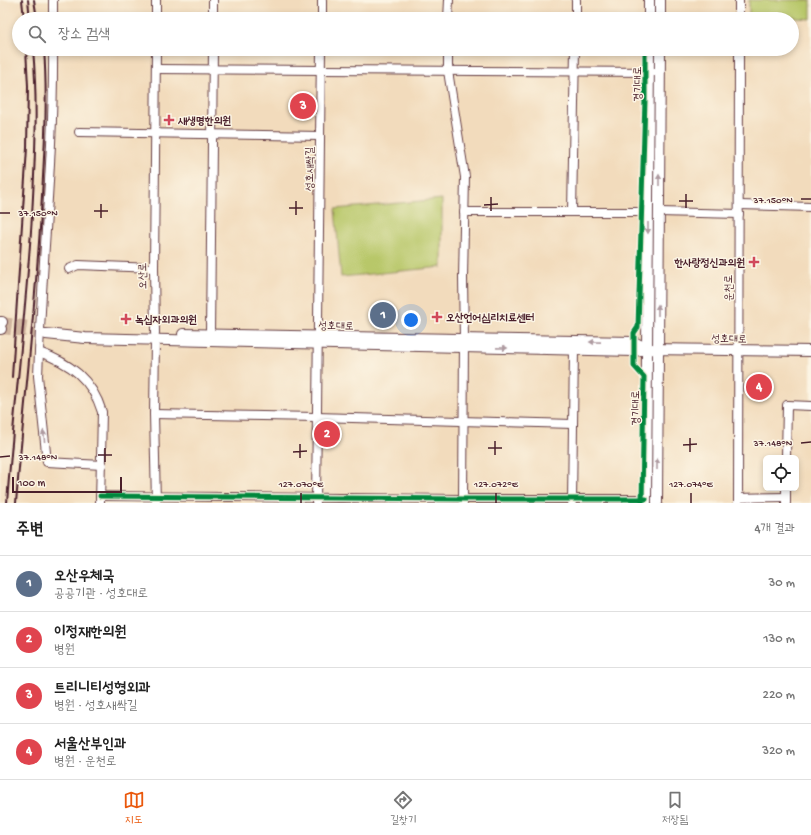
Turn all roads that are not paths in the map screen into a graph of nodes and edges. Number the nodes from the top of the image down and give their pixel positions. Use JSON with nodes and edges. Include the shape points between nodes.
{"nodes":[{"id":1,"x":53,"y":0,"type":"edge"},
{"id":2,"x":156,"y":0,"type":"edge"},
{"id":3,"x":213,"y":0,"type":"edge"},
{"id":4,"x":322,"y":0,"type":"edge"},
{"id":5,"x":449,"y":0,"type":"edge"},
{"id":6,"x":576,"y":0,"type":"edge"},
{"id":7,"x":649,"y":0,"type":"edge"},
{"id":8,"x":660,"y":0,"type":"edge"},
{"id":9,"x":739,"y":0,"type":"edge"},
{"id":10,"x":53,"y":12,"type":"edge"},
{"id":11,"x":156,"y":12,"type":"edge"},
{"id":12,"x":213,"y":12,"type":"edge"},
{"id":13,"x":322,"y":12,"type":"edge"},
{"id":14,"x":448,"y":12,"type":"edge"},
{"id":15,"x":576,"y":12,"type":"edge"},
{"id":16,"x":649,"y":12,"type":"edge"},
{"id":17,"x":660,"y":12,"type":"edge"},
{"id":18,"x":739,"y":12,"type":"edge"},
{"id":19,"x":54,"y":56,"type":"edge"},
{"id":20,"x":156,"y":56,"type":"edge"},
{"id":21,"x":213,"y":56,"type":"edge"},
{"id":22,"x":321,"y":56,"type":"edge"},
{"id":23,"x":448,"y":56,"type":"edge"},
{"id":24,"x":575,"y":56,"type":"edge"},
{"id":25,"x":649,"y":56,"type":"edge"},
{"id":26,"x":660,"y":56,"type":"edge"},
{"id":27,"x":739,"y":56,"type":"edge"},
{"id":28,"x":156,"y":69,"type":"junction"},
{"id":29,"x":213,"y":70,"type":"junction"},
{"id":30,"x":321,"y":70,"type":"junction"},
{"id":31,"x":448,"y":71,"type":"junction"},
{"id":32,"x":575,"y":72,"type":"junction"},
{"id":33,"x":649,"y":72,"type":"junction"},
{"id":34,"x":660,"y":72,"type":"junction"},
{"id":35,"x":78,"y":132,"type":"dead end"},
{"id":36,"x":155,"y":133,"type":"junction"},
{"id":37,"x":212,"y":134,"type":"junction"},
{"id":38,"x":320,"y":136,"type":"junction"},
{"id":39,"x":739,"y":205,"type":"junction"},
{"id":40,"x":811,"y":207,"type":"edge"},
{"id":41,"x":464,"y":212,"type":"junction"},
{"id":42,"x":572,"y":212,"type":"junction"},
{"id":43,"x":648,"y":212,"type":"junction"},
{"id":44,"x":659,"y":212,"type":"junction"},
{"id":45,"x":739,"y":214,"type":"junction"},
{"id":46,"x":154,"y":268,"type":"junction"},
{"id":47,"x":69,"y":269,"type":"dead end"},
{"id":48,"x":47,"y":331,"type":"tunnel mouth"},
{"id":49,"x":210,"y":334,"type":"junction"},
{"id":50,"x":155,"y":336,"type":"junction"},
{"id":51,"x":318,"y":340,"type":"junction"},
{"id":52,"x":464,"y":343,"type":"junction"},
{"id":53,"x":574,"y":349,"type":"junction"},
{"id":54,"x":652,"y":349,"type":"junction"},
{"id":55,"x":739,"y":350,"type":"junction"},
{"id":56,"x":811,"y":350,"type":"edge"},
{"id":57,"x":39,"y":352,"type":"junction"},
{"id":58,"x":811,"y":406,"type":"edge"},
{"id":59,"x":154,"y":414,"type":"junction"},
{"id":60,"x":316,"y":417,"type":"junction"},
{"id":61,"x":464,"y":421,"type":"junction"},
{"id":62,"x":573,"y":424,"type":"junction"},
{"id":63,"x":786,"y":455,"type":"edge"},
{"id":64,"x":102,"y":465,"type":"junction"},
{"id":65,"x":100,"y":500,"type":"edge"},
{"id":66,"x":156,"y":500,"type":"edge"},
{"id":67,"x":316,"y":500,"type":"edge"},
{"id":68,"x":738,"y":500,"type":"edge"},
{"id":69,"x":786,"y":500,"type":"edge"},
{"id":70,"x":463,"y":501,"type":"edge"},
{"id":71,"x":572,"y":501,"type":"edge"},
{"id":72,"x":646,"y":501,"type":"edge"},
{"id":73,"x":657,"y":503,"type":"edge"}],
"edges":[{"from":1,"to":10,"type":"street"},
{"from":2,"to":11,"type":"street"},
{"from":3,"to":12,"type":"street"},
{"from":4,"to":13,"type":"street"},
{"from":5,"to":14,"type":"street"},
{"from":6,"to":15,"type":"street"},
{"from":7,"to":16,"type":"main road"},
{"from":8,"to":17,"type":"main road"},
{"from":9,"to":18,"type":"street"},
{"from":19,"to":57,"type":"street"},
{"from":20,"to":28,"type":"street","name":"오산로"},
{"from":21,"to":29,"type":"street"},
{"from":22,"to":30,"type":"street","name":"성호새싹길"},
{"from":23,"to":31,"type":"street"},
{"from":24,"to":32,"type":"street"},
{"from":25,"to":33,"type":"main road","name":"경기대로"},
{"from":26,"to":34,"type":"main road","name":"경기대로"},
{"from":27,"to":39,"type":"street","name":"운천로"},
{"from":28,"to":29,"type":"street"},
{"from":28,"to":36,"type":"street","name":"오산로"},
{"from":29,"to":30,"type":"street"},
{"from":29,"to":37,"type":"street"},
{"from":30,"to":31,"type":"street"},
{"from":30,"to":38,"type":"street","name":"성호새싹길"},
{"from":31,"to":32,"type":"street"},
{"from":31,"to":41,"type":"street","via":[[465,177]]},
{"from":32,"to":33,"type":"street"},
{"from":32,"to":42,"type":"street"},
{"from":33,"to":34,"type":"street"},
{"from":33,"to":43,"type":"main road","name":"경기대로"},
{"from":44,"to":34,"type":"main road","name":"경기대로","one_way":true},
{"from":35,"to":36,"type":"street"},
{"from":36,"to":37,"type":"street"},
{"from":36,"to":46,"type":"street","name":"오산로"},
{"from":37,"to":38,"type":"street"},
{"from":37,"to":49,"type":"street"},
{"from":38,"to":51,"type":"street","name":"성호새싹길"},
{"from":39,"to":40,"type":"street"},
{"from":39,"to":45,"type":"street","name":"운천로"},
{"from":41,"to":42,"type":"street"},
{"from":41,"to":52,"type":"street"},
{"from":42,"to":43,"type":"street"},
{"from":43,"to":54,"type":"main road","name":"경기대로","one_way":true},
{"from":44,"to":45,"type":"street"},
{"from":54,"to":44,"type":"main road","name":"경기대로","one_way":true},
{"from":45,"to":55,"type":"street","name":"운천로"},
{"from":46,"to":47,"type":"street","via":[[78,265]]},
{"from":46,"to":50,"type":"street","name":"오산로"},
{"from":48,"to":50,"type":"main road","name":"성호대로"},
{"from":49,"to":50,"type":"main road","name":"성호대로"},
{"from":49,"to":51,"type":"main road","name":"성호대로"},
{"from":50,"to":51,"type":"main road","name":"성호대로"},
{"from":50,"to":59,"type":"street","name":"오산로"},
{"from":51,"to":52,"type":"main road","name":"성호대로"},
{"from":51,"to":60,"type":"street","name":"성호새싹길"},
{"from":52,"to":53,"type":"main road","name":"성호대로","one_way":true},
{"from":54,"to":52,"type":"main road","name":"성호대로","one_way":true,"via":[[634,342]]},
{"from":52,"to":61,"type":"street"},
{"from":53,"to":54,"type":"main road","name":"성호대로"},
{"from":53,"to":62,"type":"street"},
{"from":54,"to":55,"type":"main road","name":"성호대로"},
{"from":54,"to":72,"type":"main road","name":"경기대로"},
{"from":73,"to":54,"type":"main road","name":"경기대로","one_way":true},
{"from":55,"to":56,"type":"main road","name":"성호대로"},
{"from":55,"to":68,"type":"street","name":"운천로"},
{"from":57,"to":64,"type":"street","via":[[74,369],[93,391],[102,412]]},
{"from":64,"to":57,"type":"street","one_way":true,"via":[[47,462],[38,376]]},
{"from":58,"to":63,"type":"street","via":[[787,405]]},
{"from":59,"to":60,"type":"street"},
{"from":59,"to":66,"type":"street","name":"오산로"},
{"from":60,"to":61,"type":"street"},
{"from":60,"to":67,"type":"street","name":"성호새싹길"},
{"from":61,"to":62,"type":"street"},
{"from":61,"to":70,"type":"street"},
{"from":62,"to":71,"type":"street"},
{"from":64,"to":65,"type":"street"},
{"from":65,"to":66,"type":"street"},
{"from":66,"to":67,"type":"street"},
{"from":67,"to":70,"type":"street"},
{"from":68,"to":69,"type":"street"},
{"from":70,"to":71,"type":"street"},
{"from":71,"to":72,"type":"street"}]}
